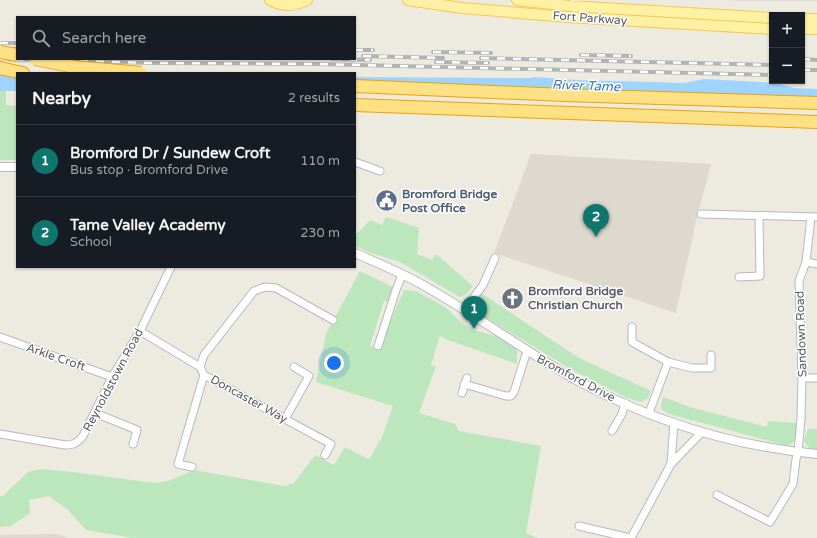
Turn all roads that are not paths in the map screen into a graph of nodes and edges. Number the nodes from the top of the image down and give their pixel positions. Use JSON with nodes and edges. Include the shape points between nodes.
{"nodes":[{"id":1,"x":270,"y":0,"type":"edge"},
{"id":2,"x":307,"y":0,"type":"edge"},
{"id":3,"x":408,"y":0,"type":"edge"},
{"id":4,"x":517,"y":0,"type":"edge"},
{"id":5,"x":769,"y":18,"type":"edge"},
{"id":6,"x":805,"y":19,"type":"edge"},
{"id":7,"x":817,"y":19,"type":"edge"},
{"id":8,"x":769,"y":28,"type":"edge"},
{"id":9,"x":805,"y":29,"type":"edge"},
{"id":10,"x":817,"y":29,"type":"edge"},
{"id":11,"x":0,"y":52,"type":"edge"},
{"id":12,"x":16,"y":55,"type":"edge"},
{"id":13,"x":40,"y":60,"type":"edge"},
{"id":14,"x":0,"y":68,"type":"edge"},
{"id":15,"x":18,"y":72,"type":"edge"},
{"id":16,"x":130,"y":72,"type":"edge"},
{"id":17,"x":356,"y":86,"type":"edge"},
{"id":18,"x":817,"y":103,"type":"edge"},
{"id":19,"x":356,"y":105,"type":"edge"},
{"id":20,"x":817,"y":122,"type":"edge"},
{"id":21,"x":356,"y":162,"type":"edge"},
{"id":22,"x":0,"y":167,"type":"edge"},
{"id":23,"x":16,"y":167,"type":"edge"},
{"id":24,"x":380,"y":171,"type":"dead end"},
{"id":25,"x":701,"y":214,"type":"dead end"},
{"id":26,"x":759,"y":216,"type":"junction"},
{"id":27,"x":814,"y":217,"type":"edge"},
{"id":28,"x":356,"y":253,"type":"edge"},
{"id":29,"x":495,"y":258,"type":"dead end"},
{"id":30,"x":806,"y":262,"type":"junction"},
{"id":31,"x":817,"y":264,"type":"edge"},
{"id":32,"x":171,"y":268,"type":"edge"},
{"id":33,"x":402,"y":275,"type":"junction"},
{"id":34,"x":739,"y":277,"type":"dead end"},
{"id":35,"x":464,"y":310,"type":"junction"},
{"id":36,"x":333,"y":320,"type":"dead end"},
{"id":37,"x":632,"y":327,"type":"dead end"},
{"id":38,"x":140,"y":331,"type":"junction"},
{"id":39,"x":0,"y":337,"type":"edge"},
{"id":40,"x":378,"y":346,"type":"dead end"},
{"id":41,"x":527,"y":351,"type":"junction"},
{"id":42,"x":711,"y":355,"type":"dead end"},
{"id":43,"x":668,"y":362,"type":"junction"},
{"id":44,"x":200,"y":367,"type":"junction"},
{"id":45,"x":294,"y":367,"type":"dead end"},
{"id":46,"x":204,"y":375,"type":"junction"},
{"id":47,"x":112,"y":377,"type":"junction"},
{"id":48,"x":802,"y":378,"type":"junction"},
{"id":49,"x":817,"y":378,"type":"edge"},
{"id":50,"x":462,"y":393,"type":"dead end"},
{"id":51,"x":625,"y":403,"type":"junction"},
{"id":52,"x":94,"y":413,"type":"junction"},
{"id":53,"x":649,"y":413,"type":"junction"},
{"id":54,"x":286,"y":419,"type":"junction"},
{"id":55,"x":674,"y":422,"type":"junction"},
{"id":56,"x":612,"y":431,"type":"dead end"},
{"id":57,"x":702,"y":432,"type":"junction"},
{"id":58,"x":0,"y":434,"type":"edge"},
{"id":59,"x":133,"y":444,"type":"dead end"},
{"id":60,"x":798,"y":452,"type":"junction"},
{"id":61,"x":817,"y":454,"type":"edge"},
{"id":62,"x":325,"y":455,"type":"dead end"},
{"id":63,"x":671,"y":464,"type":"junction"},
{"id":64,"x":192,"y":467,"type":"dead end"},
{"id":65,"x":716,"y":495,"type":"dead end"},
{"id":66,"x":579,"y":526,"type":"dead end"},
{"id":67,"x":631,"y":538,"type":"edge"}],
"edges":[{"from":1,"to":2,"type":"main road","via":[[290,6]]},
{"from":3,"to":8,"type":"main road","name":"Fort Parkway","via":[[462,8],[568,17]]},
{"from":4,"to":5,"type":"main road","name":"Fort Parkway","via":[[569,6]]},
{"from":6,"to":7,"type":"main road"},
{"from":9,"to":10,"type":"main road"},
{"from":11,"to":12,"type":"highway","bridge":true},
{"from":13,"to":16,"type":"highway","bridge":true,"via":[[75,67]]},
{"from":14,"to":15,"type":"highway"},
{"from":17,"to":18,"type":"highway"},
{"from":19,"to":20,"type":"highway"},
{"from":21,"to":24,"type":"street"},
{"from":22,"to":23,"type":"street"},
{"from":25,"to":26,"type":"street"},
{"from":26,"to":27,"type":"street"},
{"from":26,"to":34,"type":"street","via":[[760,276]]},
{"from":27,"to":30,"type":"street","name":"Sandown Road"},
{"from":28,"to":33,"type":"street","name":"Bromford Drive"},
{"from":29,"to":35,"type":"street","via":[[483,284]]},
{"from":30,"to":31,"type":"street"},
{"from":30,"to":48,"type":"street","name":"Sandown Road","via":[[799,281]]},
{"from":32,"to":38,"type":"street","name":"Reynoldstown Road"},
{"from":33,"to":35,"type":"street","name":"Bromford Drive"},
{"from":33,"to":40,"type":"street"},
{"from":35,"to":41,"type":"street","name":"Bromford Drive"},
{"from":36,"to":44,"type":"street","via":[[276,288],[265,287],[254,291],[204,355]]},
{"from":37,"to":43,"type":"street","via":[[632,342]]},
{"from":38,"to":44,"type":"street","name":"Doncaster Way"},
{"from":38,"to":47,"type":"street","name":"Reynoldstown Road"},
{"from":39,"to":47,"type":"street","name":"Arkle Croft"},
{"from":41,"to":50,"type":"street","via":[[511,396],[466,381]]},
{"from":41,"to":51,"type":"street","name":"Bromford Drive","via":[[579,381]]},
{"from":42,"to":43,"type":"street","via":[[711,368],[692,368]]},
{"from":43,"to":53,"type":"street"},
{"from":44,"to":46,"type":"street","name":"Doncaster Way"},
{"from":45,"to":54,"type":"street","via":[[310,376]]},
{"from":46,"to":54,"type":"street","name":"Doncaster Way"},
{"from":46,"to":64,"type":"street","via":[[178,464]]},
{"from":47,"to":52,"type":"street","name":"Reynoldstown Road"},
{"from":48,"to":49,"type":"street"},
{"from":48,"to":60,"type":"street","name":"Sandown Road"},
{"from":51,"to":53,"type":"street","name":"Bromford Drive"},
{"from":51,"to":56,"type":"street"},
{"from":52,"to":58,"type":"street","name":"Reynoldstown Road","via":[[83,436],[73,445]]},
{"from":52,"to":59,"type":"street","via":[[138,430]]},
{"from":53,"to":55,"type":"street","name":"Bromford Drive"},
{"from":54,"to":62,"type":"street","name":"Doncaster Way","via":[[331,444]]},
{"from":55,"to":57,"type":"street","name":"Bromford Drive"},
{"from":55,"to":63,"type":"street"},
{"from":57,"to":60,"type":"street","name":"Bromford Drive"},
{"from":57,"to":63,"type":"street"},
{"from":60,"to":61,"type":"street","name":"Bromford Drive"},
{"from":60,"to":65,"type":"street","name":"Sandown Road","via":[[792,484],[770,522]]},
{"from":63,"to":67,"type":"street"},
{"from":66,"to":67,"type":"street"}]}
